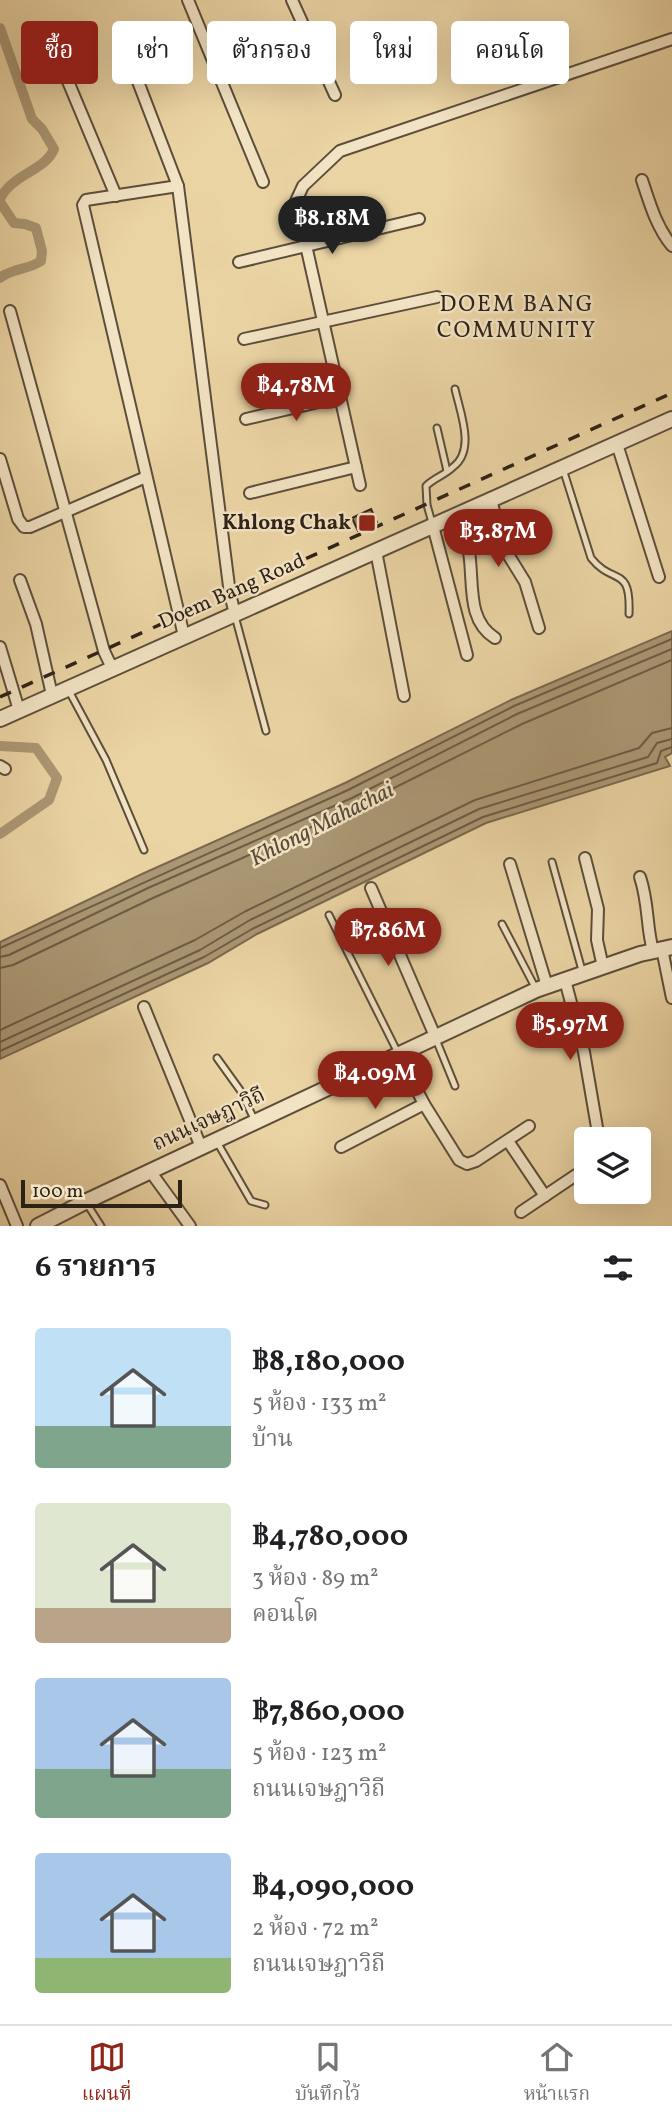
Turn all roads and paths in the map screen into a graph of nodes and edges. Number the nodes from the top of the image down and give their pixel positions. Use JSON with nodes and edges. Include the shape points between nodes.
{"nodes":[{"id":1,"x":188,"y":0,"type":"edge"},
{"id":2,"x":292,"y":0,"type":"edge"},
{"id":3,"x":672,"y":39,"type":"edge"},
{"id":4,"x":69,"y":84,"type":"edge"},
{"id":5,"x":139,"y":84,"type":"edge"},
{"id":6,"x":335,"y":95,"type":"dead end"},
{"id":7,"x":642,"y":180,"type":"dead end"},
{"id":8,"x":263,"y":182,"type":"dead end"},
{"id":9,"x":178,"y":186,"type":"junction"},
{"id":10,"x":116,"y":195,"type":"junction"},
{"id":11,"x":419,"y":219,"type":"dead end"},
{"id":12,"x":307,"y":246,"type":"junction"},
{"id":13,"x":672,"y":246,"type":"edge"},
{"id":14,"x":239,"y":262,"type":"dead end"},
{"id":15,"x":437,"y":297,"type":"dead end"},
{"id":16,"x":10,"y":311,"type":"dead end"},
{"id":17,"x":324,"y":322,"type":"junction"},
{"id":18,"x":244,"y":339,"type":"dead end"},
{"id":19,"x":455,"y":389,"type":"dead end"},
{"id":20,"x":340,"y":397,"type":"junction"},
{"id":21,"x":246,"y":419,"type":"dead end"},
{"id":22,"x":672,"y":419,"type":"edge"},
{"id":23,"x":437,"y":428,"type":"dead end"},
{"id":24,"x":617,"y":444,"type":"junction"},
{"id":25,"x":0,"y":459,"type":"edge"},
{"id":26,"x":356,"y":467,"type":"junction"},
{"id":27,"x":563,"y":469,"type":"junction"},
{"id":28,"x":447,"y":471,"type":"junction"},
{"id":29,"x":146,"y":477,"type":"junction"},
{"id":30,"x":360,"y":485,"type":"dead end"},
{"id":31,"x":250,"y":492,"type":"dead end"},
{"id":32,"x":491,"y":500,"type":"junction"},
{"id":33,"x":66,"y":511,"type":"junction"},
{"id":34,"x":457,"y":515,"type":"junction"},
{"id":35,"x":433,"y":526,"type":"junction"},
{"id":36,"x":376,"y":551,"type":"junction"},
{"id":37,"x":659,"y":577,"type":"dead end"},
{"id":38,"x":20,"y":580,"type":"dead end"},
{"id":39,"x":235,"y":614,"type":"junction"},
{"id":40,"x":629,"y":614,"type":"dead end"},
{"id":41,"x":539,"y":628,"type":"dead end"},
{"id":42,"x":184,"y":636,"type":"junction"},
{"id":43,"x":495,"y":638,"type":"dead end"},
{"id":44,"x":0,"y":647,"type":"edge"},
{"id":45,"x":467,"y":655,"type":"dead end"},
{"id":46,"x":112,"y":668,"type":"junction"},
{"id":47,"x":67,"y":688,"type":"junction"},
{"id":48,"x":52,"y":695,"type":"junction"},
{"id":49,"x":404,"y":696,"type":"dead end"},
{"id":50,"x":19,"y":710,"type":"junction"},
{"id":51,"x":0,"y":719,"type":"edge"},
{"id":52,"x":266,"y":731,"type":"dead end"},
{"id":53,"x":144,"y":850,"type":"dead end"},
{"id":54,"x":585,"y":858,"type":"dead end"},
{"id":55,"x":552,"y":862,"type":"dead end"},
{"id":56,"x":510,"y":864,"type":"dead end"},
{"id":57,"x":640,"y":877,"type":"dead end"},
{"id":58,"x":371,"y":888,"type":"dead end"},
{"id":59,"x":329,"y":915,"type":"dead end"},
{"id":60,"x":502,"y":924,"type":"dead end"},
{"id":61,"x":662,"y":949,"type":"edge"},
{"id":62,"x":603,"y":967,"type":"junction"},
{"id":63,"x":583,"y":974,"type":"junction"},
{"id":64,"x":565,"y":980,"type":"junction"},
{"id":65,"x":542,"y":988,"type":"junction"},
{"id":66,"x":672,"y":998,"type":"edge"},
{"id":67,"x":144,"y":1007,"type":"dead end"},
{"id":68,"x":435,"y":1036,"type":"junction"},
{"id":69,"x":398,"y":1053,"type":"junction"},
{"id":70,"x":217,"y":1058,"type":"dead end"},
{"id":71,"x":455,"y":1086,"type":"dead end"},
{"id":72,"x":424,"y":1104,"type":"junction"},
{"id":73,"x":255,"y":1121,"type":"junction"},
{"id":74,"x":529,"y":1126,"type":"dead end"},
{"id":75,"x":597,"y":1127,"type":"edge"},
{"id":76,"x":216,"y":1140,"type":"junction"},
{"id":77,"x":508,"y":1141,"type":"junction"},
{"id":78,"x":201,"y":1147,"type":"junction"},
{"id":79,"x":341,"y":1147,"type":"dead end"},
{"id":80,"x":150,"y":1171,"type":"junction"},
{"id":81,"x":574,"y":1176,"type":"edge"},
{"id":82,"x":0,"y":1185,"type":"edge"},
{"id":83,"x":545,"y":1196,"type":"junction"},
{"id":84,"x":85,"y":1202,"type":"junction"},
{"id":85,"x":265,"y":1205,"type":"dead end"},
{"id":86,"x":521,"y":1212,"type":"dead end"},
{"id":87,"x":44,"y":1225,"type":"edge"},
{"id":88,"x":17,"y":1226,"type":"edge"},
{"id":89,"x":101,"y":1226,"type":"edge"},
{"id":90,"x":190,"y":1226,"type":"edge"}],
"edges":[{"from":1,"to":8,"type":"street"},
{"from":2,"to":6,"type":"street"},
{"from":3,"to":12,"type":"street","via":[[340,151],[303,186],[296,201]]},
{"from":4,"to":10,"type":"street"},
{"from":5,"to":9,"type":"street"},
{"from":7,"to":13,"type":"street","via":[[662,234]]},
{"from":9,"to":10,"type":"street"},
{"from":9,"to":39,"type":"street"},
{"from":10,"to":29,"type":"street","via":[[86,200],[83,205]]},
{"from":11,"to":12,"type":"street"},
{"from":12,"to":14,"type":"street"},
{"from":12,"to":17,"type":"street"},
{"from":15,"to":17,"type":"street"},
{"from":16,"to":33,"type":"street"},
{"from":17,"to":18,"type":"street"},
{"from":17,"to":20,"type":"street"},
{"from":19,"to":28,"type":"lane","via":[[466,444],[461,459]]},
{"from":20,"to":21,"type":"street"},
{"from":20,"to":26,"type":"street"},
{"from":22,"to":24,"type":"street","name":"Doem Bang Road"},
{"from":23,"to":28,"type":"lane"},
{"from":24,"to":27,"type":"street","name":"Doem Bang Road"},
{"from":24,"to":37,"type":"street"},
{"from":25,"to":33,"type":"street","via":[[21,526],[30,527]]},
{"from":26,"to":30,"type":"street"},
{"from":26,"to":31,"type":"street"},
{"from":27,"to":32,"type":"street","name":"Doem Bang Road"},
{"from":27,"to":40,"type":"lane","via":[[591,558],[624,580]]},
{"from":28,"to":35,"type":"lane","via":[[426,486]]},
{"from":29,"to":33,"type":"street"},
{"from":29,"to":42,"type":"street"},
{"from":32,"to":34,"type":"street","name":"Doem Bang Road"},
{"from":32,"to":41,"type":"street","via":[[505,548],[525,582]]},
{"from":33,"to":46,"type":"street"},
{"from":34,"to":35,"type":"street","name":"Doem Bang Road"},
{"from":34,"to":43,"type":"street","via":[[469,552],[477,617],[485,632]]},
{"from":35,"to":36,"type":"street","name":"Doem Bang Road"},
{"from":35,"to":45,"type":"street"},
{"from":36,"to":39,"type":"street","name":"Doem Bang Road"},
{"from":36,"to":49,"type":"street"},
{"from":38,"to":48,"type":"street","via":[[36,624]]},
{"from":39,"to":42,"type":"street","name":"Doem Bang Road"},
{"from":39,"to":52,"type":"lane"},
{"from":42,"to":46,"type":"street","name":"Doem Bang Road"},
{"from":44,"to":50,"type":"street"},
{"from":46,"to":47,"type":"street","name":"Doem Bang Road"},
{"from":47,"to":48,"type":"street","name":"Doem Bang Road"},
{"from":47,"to":53,"type":"lane","via":[[106,760]]},
{"from":48,"to":50,"type":"street","name":"Doem Bang Road"},
{"from":50,"to":51,"type":"street","name":"Doem Bang Road"},
{"from":54,"to":62,"type":"street","via":[[598,909],[597,940]]},
{"from":55,"to":63,"type":"lane"},
{"from":56,"to":65,"type":"street"},
{"from":57,"to":61,"type":"street","via":[[648,902],[648,927]]},
{"from":58,"to":68,"type":"street"},
{"from":59,"to":69,"type":"lane"},
{"from":60,"to":65,"type":"lane"},
{"from":61,"to":62,"type":"street","name":"ถนนเจษฎาวิถี"},
{"from":61,"to":66,"type":"street"},
{"from":62,"to":63,"type":"street","name":"ถนนเจษฎาวิถี"},
{"from":63,"to":64,"type":"street","name":"ถนนเจษฎาวิถี"},
{"from":64,"to":65,"type":"street","name":"ถนนเจษฎาวิถี"},
{"from":64,"to":75,"type":"street"},
{"from":65,"to":68,"type":"street","name":"ถนนเจษฎาวิถี"},
{"from":67,"to":78,"type":"street"},
{"from":68,"to":69,"type":"street","name":"ถนนเจษฎาวิถี"},
{"from":68,"to":71,"type":"lane"},
{"from":69,"to":72,"type":"street"},
{"from":69,"to":73,"type":"street","name":"ถนนเจษฎาวิถี"},
{"from":70,"to":73,"type":"lane"},
{"from":72,"to":77,"type":"street","via":[[459,1160],[467,1164]]},
{"from":72,"to":79,"type":"street"},
{"from":73,"to":76,"type":"street","name":"ถนนเจษฎาวิถี"},
{"from":74,"to":77,"type":"street"},
{"from":76,"to":78,"type":"street","name":"ถนนเจษฎาวิถี"},
{"from":76,"to":85,"type":"lane","via":[[251,1201]]},
{"from":77,"to":83,"type":"street"},
{"from":78,"to":80,"type":"street","name":"ถนนเจษฎาวิถี"},
{"from":80,"to":84,"type":"street","name":"ถนนเจษฎาวิถี"},
{"from":80,"to":90,"type":"street"},
{"from":81,"to":83,"type":"street"},
{"from":82,"to":88,"type":"street"},
{"from":83,"to":86,"type":"street"},
{"from":84,"to":87,"type":"street","name":"ถนนเจษฎาวิถี"},
{"from":84,"to":89,"type":"lane"}]}
